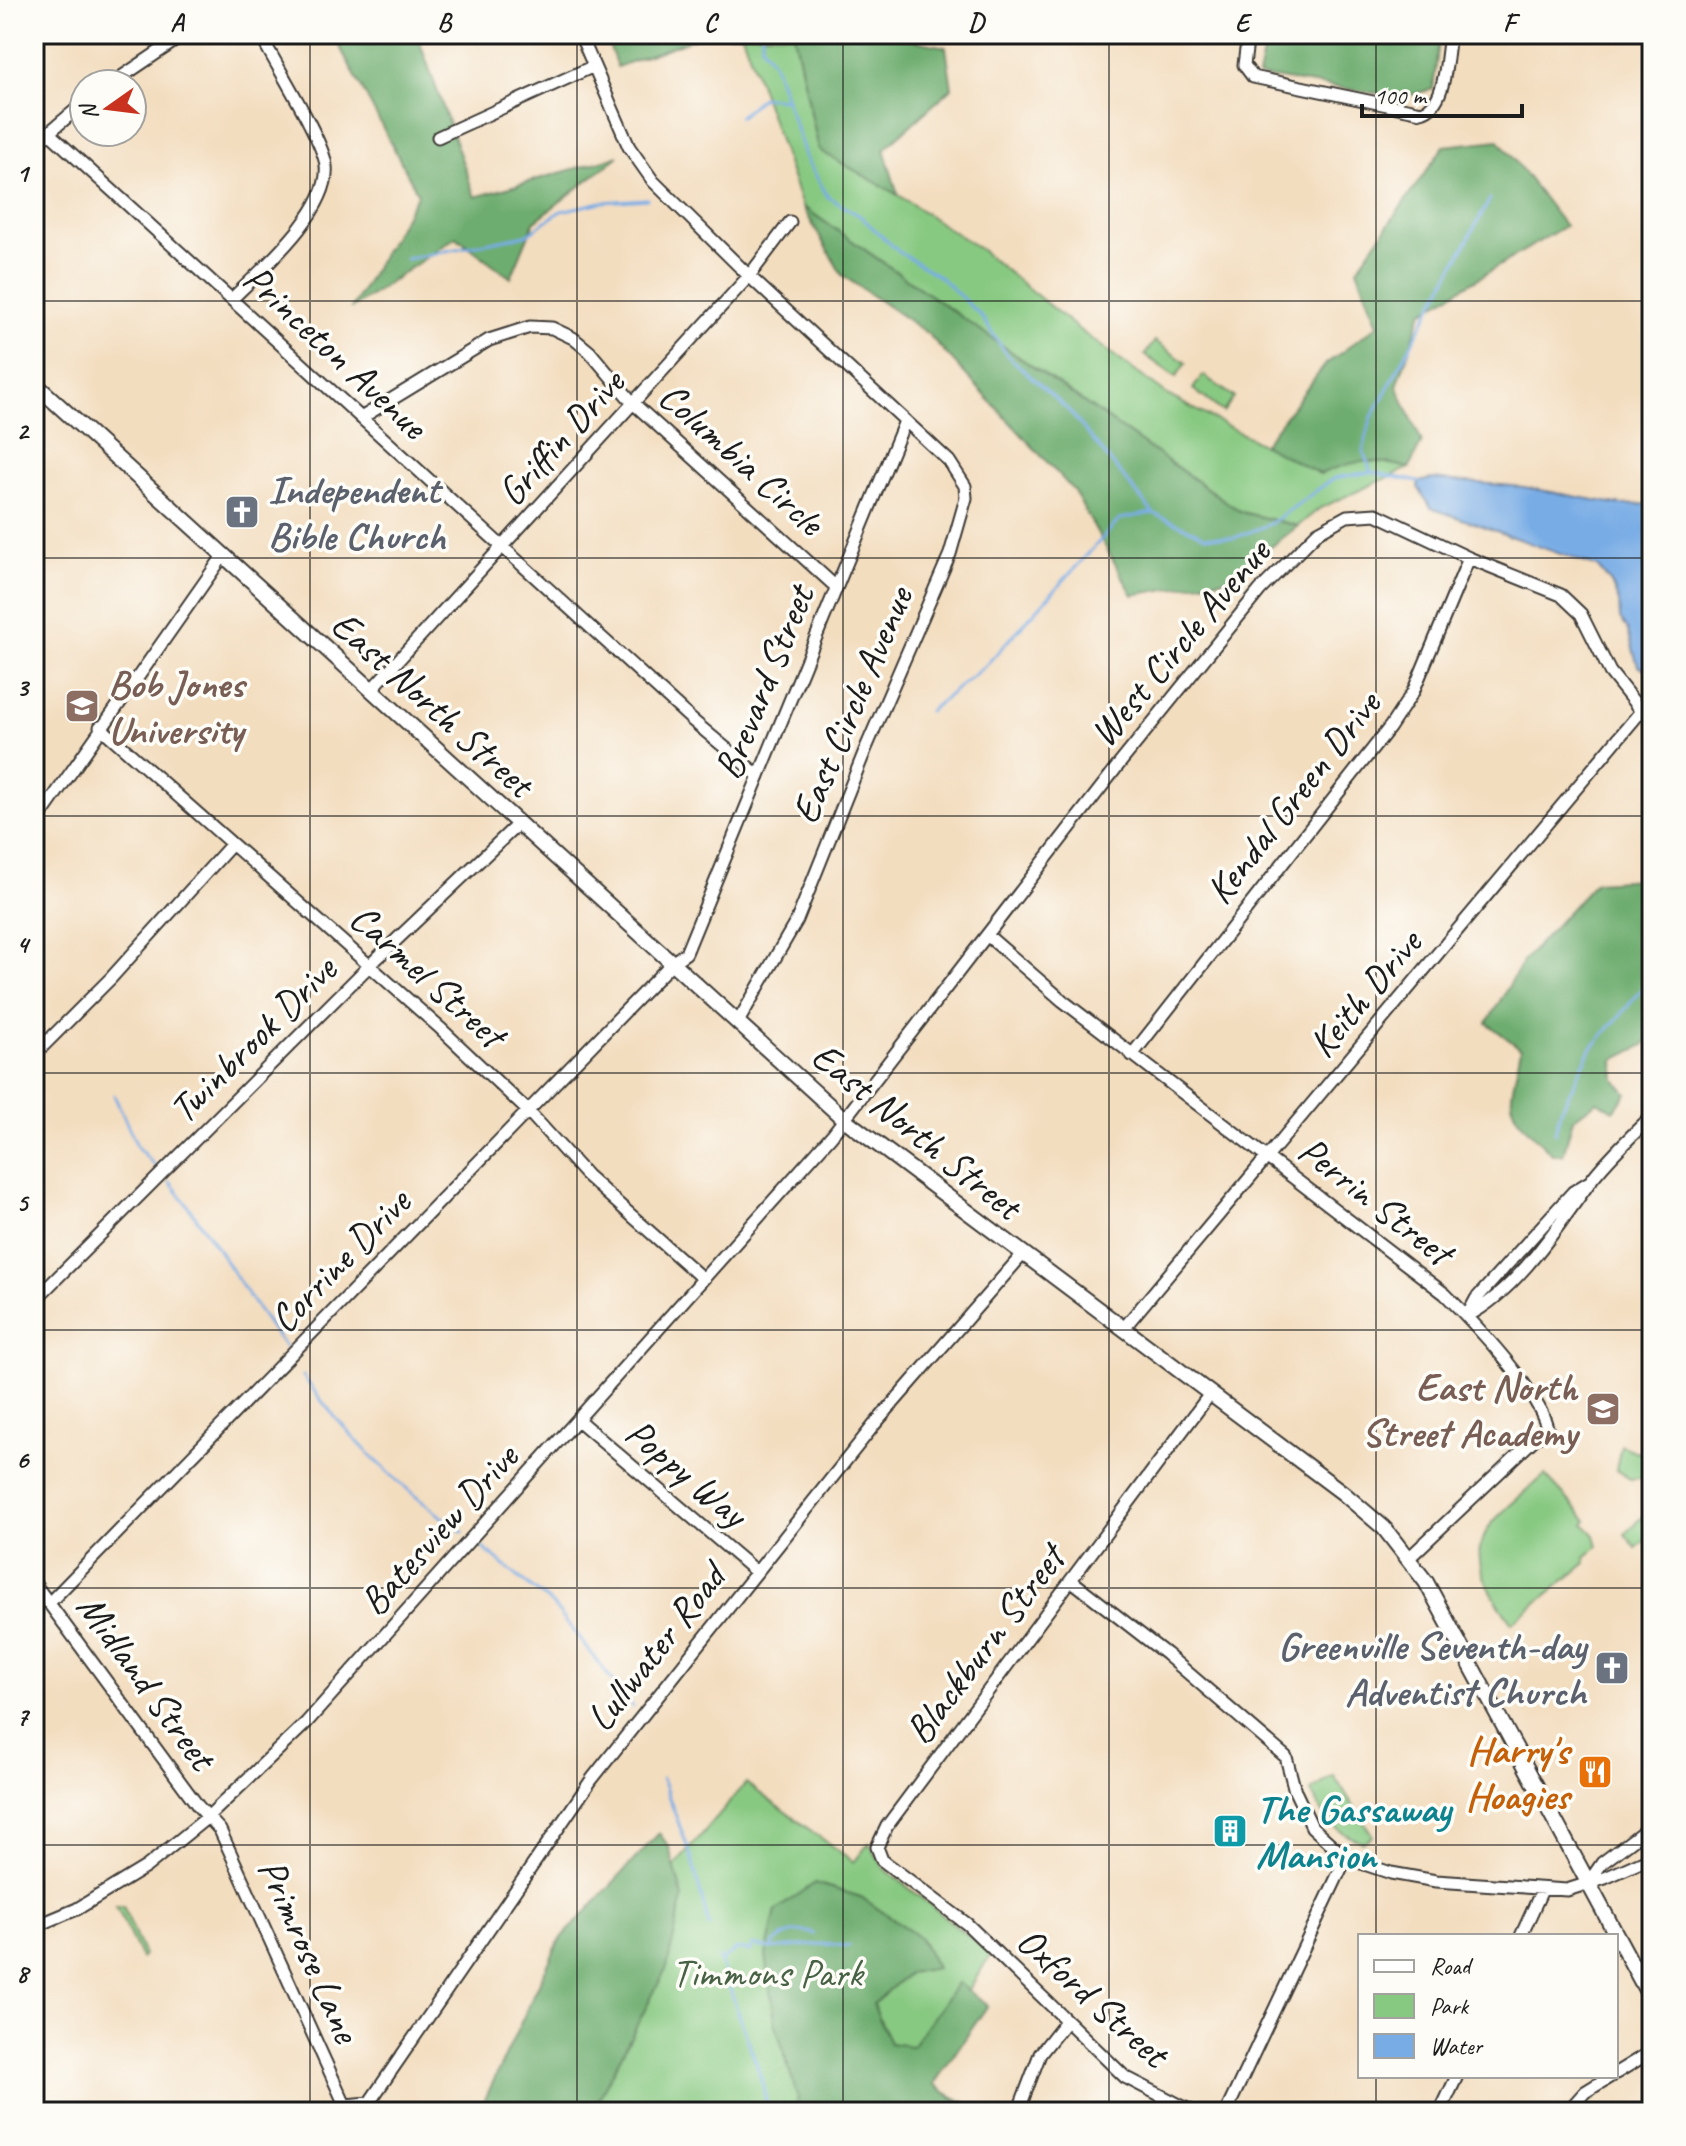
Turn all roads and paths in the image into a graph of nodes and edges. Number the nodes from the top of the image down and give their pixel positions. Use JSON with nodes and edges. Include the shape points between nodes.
{"nodes":[{"id":1,"x":185,"y":34,"type":"edge"},
{"id":2,"x":260,"y":34,"type":"edge"},
{"id":3,"x":580,"y":34,"type":"edge"},
{"id":4,"x":1248,"y":34,"type":"edge"},
{"id":5,"x":1450,"y":34,"type":"edge"},
{"id":6,"x":594,"y":66,"type":"junction"},
{"id":7,"x":135,"y":68,"type":"edge"},
{"id":8,"x":68,"y":116,"type":"edge"},
{"id":9,"x":48,"y":132,"type":"junction"},
{"id":10,"x":438,"y":137,"type":"dead end"},
{"id":11,"x":34,"y":145,"type":"edge"},
{"id":12,"x":790,"y":222,"type":"dead end"},
{"id":13,"x":749,"y":276,"type":"junction"},
{"id":14,"x":233,"y":298,"type":"junction"},
{"id":15,"x":34,"y":383,"type":"edge"},
{"id":16,"x":633,"y":403,"type":"junction"},
{"id":17,"x":361,"y":418,"type":"junction"},
{"id":18,"x":905,"y":421,"type":"junction"},
{"id":19,"x":503,"y":547,"type":"junction"},
{"id":20,"x":223,"y":556,"type":"junction"},
{"id":21,"x":1469,"y":558,"type":"junction"},
{"id":22,"x":836,"y":587,"type":"junction"},
{"id":23,"x":372,"y":689,"type":"junction"},
{"id":24,"x":1652,"y":698,"type":"edge"},
{"id":25,"x":1641,"y":711,"type":"junction"},
{"id":26,"x":100,"y":727,"type":"junction"},
{"id":27,"x":759,"y":776,"type":"junction"},
{"id":28,"x":518,"y":824,"type":"junction"},
{"id":29,"x":34,"y":825,"type":"edge"},
{"id":30,"x":232,"y":844,"type":"junction"},
{"id":31,"x":987,"y":935,"type":"junction"},
{"id":32,"x":673,"y":962,"type":"junction"},
{"id":33,"x":370,"y":965,"type":"junction"},
{"id":34,"x":738,"y":1022,"type":"junction"},
{"id":35,"x":34,"y":1055,"type":"edge"},
{"id":36,"x":1132,"y":1055,"type":"junction"},
{"id":37,"x":528,"y":1111,"type":"junction"},
{"id":38,"x":1652,"y":1116,"type":"edge"},
{"id":39,"x":844,"y":1119,"type":"junction"},
{"id":40,"x":1267,"y":1157,"type":"junction"},
{"id":41,"x":1591,"y":1181,"type":"junction"},
{"id":42,"x":1023,"y":1254,"type":"junction"},
{"id":43,"x":703,"y":1279,"type":"junction"},
{"id":44,"x":34,"y":1301,"type":"edge"},
{"id":45,"x":1467,"y":1316,"type":"junction"},
{"id":46,"x":1123,"y":1329,"type":"junction"},
{"id":47,"x":1210,"y":1394,"type":"junction"},
{"id":48,"x":578,"y":1420,"type":"junction"},
{"id":49,"x":1410,"y":1557,"type":"junction"},
{"id":50,"x":755,"y":1571,"type":"junction"},
{"id":51,"x":1072,"y":1581,"type":"junction"},
{"id":52,"x":34,"y":1583,"type":"edge"},
{"id":53,"x":50,"y":1602,"type":"junction"},
{"id":54,"x":209,"y":1816,"type":"junction"},
{"id":55,"x":1652,"y":1825,"type":"edge"},
{"id":56,"x":1652,"y":1857,"type":"edge"},
{"id":57,"x":1346,"y":1858,"type":"junction"},
{"id":58,"x":1589,"y":1882,"type":"junction"},
{"id":59,"x":1542,"y":1890,"type":"junction"},
{"id":60,"x":957,"y":1917,"type":"joint"},
{"id":61,"x":34,"y":1927,"type":"edge"},
{"id":62,"x":1522,"y":1934,"type":"edge"},
{"id":63,"x":1617,"y":1934,"type":"edge"},
{"id":64,"x":1618,"y":1937,"type":"edge"},
{"id":65,"x":1652,"y":2001,"type":"edge"},
{"id":66,"x":1066,"y":2021,"type":"junction"},
{"id":67,"x":1652,"y":2051,"type":"edge"},
{"id":68,"x":1618,"y":2072,"type":"edge"},
{"id":69,"x":1456,"y":2078,"type":"edge"},
{"id":70,"x":1608,"y":2078,"type":"edge"},
{"id":71,"x":342,"y":2108,"type":"edge"},
{"id":72,"x":370,"y":2108,"type":"edge"},
{"id":73,"x":1018,"y":2112,"type":"edge"},
{"id":74,"x":1193,"y":2112,"type":"edge"},
{"id":75,"x":1226,"y":2112,"type":"edge"},
{"id":76,"x":1440,"y":2112,"type":"edge"},
{"id":77,"x":1567,"y":2112,"type":"edge"}],
"edges":[{"from":1,"to":7,"type":"street"},
{"from":2,"to":14,"type":"street","via":[[320,147],[327,177],[297,230]]},
{"from":3,"to":6,"type":"street","name":"East Circle Avenue"},
{"from":4,"to":5,"type":"street","via":[[1244,65],[1253,77],[1421,112],[1438,97]]},
{"from":6,"to":10,"type":"street"},
{"from":6,"to":13,"type":"street","name":"East Circle Avenue","via":[[639,163]]},
{"from":8,"to":9,"type":"street"},
{"from":9,"to":11,"type":"street"},
{"from":9,"to":14,"type":"street","name":"Princeton Avenue"},
{"from":12,"to":13,"type":"street","name":"Griffin Drive"},
{"from":13,"to":16,"type":"street","name":"Griffin Drive"},
{"from":13,"to":18,"type":"street","name":"East Circle Avenue"},
{"from":14,"to":17,"type":"street","name":"Princeton Avenue"},
{"from":15,"to":20,"type":"main road","name":"East North Street"},
{"from":16,"to":17,"type":"street","name":"Columbia Circle","via":[[573,338],[552,328],[530,327],[489,340]]},
{"from":16,"to":19,"type":"street","name":"Griffin Drive"},
{"from":16,"to":22,"type":"street","name":"Columbia Circle"},
{"from":17,"to":19,"type":"street","name":"Princeton Avenue"},
{"from":18,"to":22,"type":"street","name":"Brevard Street"},
{"from":18,"to":34,"type":"street","name":"East Circle Avenue","via":[[955,467],[965,486],[965,512],[797,920]]},
{"from":19,"to":23,"type":"street","name":"Griffin Drive"},
{"from":19,"to":27,"type":"street","name":"Princeton Avenue"},
{"from":20,"to":23,"type":"main road","name":"East North Street"},
{"from":20,"to":26,"type":"street"},
{"from":21,"to":25,"type":"street","name":"West Circle Avenue","via":[[1572,603],[1610,672]]},
{"from":21,"to":31,"type":"street","name":"West Circle Avenue","via":[[1376,514],[1347,516],[1318,532],[1260,590]]},
{"from":21,"to":36,"type":"street","name":"Kendal Green Drive","via":[[1413,692],[1390,727]]},
{"from":22,"to":27,"type":"street","name":"Brevard Street"},
{"from":23,"to":28,"type":"main road","name":"East North Street"},
{"from":24,"to":25,"type":"street","name":"Keith Drive"},
{"from":25,"to":40,"type":"street","name":"Keith Drive"},
{"from":26,"to":29,"type":"street"},
{"from":26,"to":30,"type":"street","name":"Carmel Street"},
{"from":27,"to":32,"type":"street","name":"Brevard Street","via":[[689,948]]},
{"from":28,"to":32,"type":"main road","name":"East North Street"},
{"from":28,"to":33,"type":"street","name":"Twinbrook Drive"},
{"from":30,"to":33,"type":"street","name":"Carmel Street"},
{"from":30,"to":35,"type":"street"},
{"from":31,"to":36,"type":"street","name":"Perrin Street"},
{"from":31,"to":39,"type":"street","name":"West Circle Avenue"},
{"from":32,"to":34,"type":"main road","name":"East North Street"},
{"from":32,"to":37,"type":"street","name":"Corrine Drive"},
{"from":33,"to":37,"type":"street","name":"Carmel Street"},
{"from":33,"to":44,"type":"street","name":"Twinbrook Drive"},
{"from":34,"to":39,"type":"main road","name":"East North Street"},
{"from":36,"to":40,"type":"street","name":"Perrin Street"},
{"from":37,"to":43,"type":"street","name":"Carmel Street","via":[[586,1175]]},
{"from":37,"to":53,"type":"street","name":"Corrine Drive"},
{"from":38,"to":41,"type":"street"},
{"from":39,"to":42,"type":"main road","name":"East North Street"},
{"from":39,"to":43,"type":"street","name":"Batesview Drive"},
{"from":40,"to":45,"type":"street","name":"Perrin Street"},
{"from":40,"to":46,"type":"street","name":"Keith Drive"},
{"from":41,"to":45,"type":"street","via":[[1573,1192],[1476,1299]]},
{"from":41,"to":45,"type":"street","via":[[1485,1307]]},
{"from":42,"to":46,"type":"main road","name":"East North Street"},
{"from":42,"to":50,"type":"street","name":"Lullwater Road"},
{"from":43,"to":48,"type":"street","name":"Batesview Drive"},
{"from":45,"to":49,"type":"street","name":"Perrin Street","via":[[1538,1404],[1547,1427]]},
{"from":46,"to":47,"type":"main road","name":"East North Street"},
{"from":47,"to":49,"type":"main road","name":"East North Street","via":[[1373,1517]]},
{"from":47,"to":51,"type":"street","name":"Blackburn Street"},
{"from":48,"to":50,"type":"street","name":"Poppy Way"},
{"from":48,"to":54,"type":"street","name":"Batesview Drive","via":[[306,1723]]},
{"from":49,"to":58,"type":"main road","name":"East North Street"},
{"from":50,"to":72,"type":"street","name":"Lullwater Road","via":[[592,1779]]},
{"from":51,"to":57,"type":"street","via":[[1286,1757],[1312,1827]]},
{"from":51,"to":60,"type":"street","name":"Blackburn Street","via":[[878,1840],[882,1860]]},
{"from":52,"to":53,"type":"street","name":"Midland Street"},
{"from":53,"to":54,"type":"street","name":"Midland Street"},
{"from":54,"to":61,"type":"street","name":"Batesview Drive","via":[[117,1886]]},
{"from":54,"to":71,"type":"street","name":"Primrose Lane","via":[[220,1830]]},
{"from":55,"to":58,"type":"street","via":[[1602,1863]]},
{"from":56,"to":58,"type":"street"},
{"from":57,"to":59,"type":"street","via":[[1410,1877]]},
{"from":57,"to":75,"type":"street"},
{"from":58,"to":59,"type":"street","via":[[1567,1890]]},
{"from":58,"to":63,"type":"main road","name":"East North Street"},
{"from":59,"to":62,"type":"street"},
{"from":60,"to":66,"type":"street","name":"Oxford Street"},
{"from":64,"to":65,"type":"main road","name":"East North Street"},
{"from":66,"to":73,"type":"street","via":[[1040,2054]]},
{"from":66,"to":74,"type":"street","name":"Oxford Street","via":[[1133,2084]]},
{"from":67,"to":68,"type":"street"},
{"from":69,"to":76,"type":"street"},
{"from":70,"to":77,"type":"street"},
{"from":71,"to":72,"type":"street","name":"Lullwater Road"}]}
